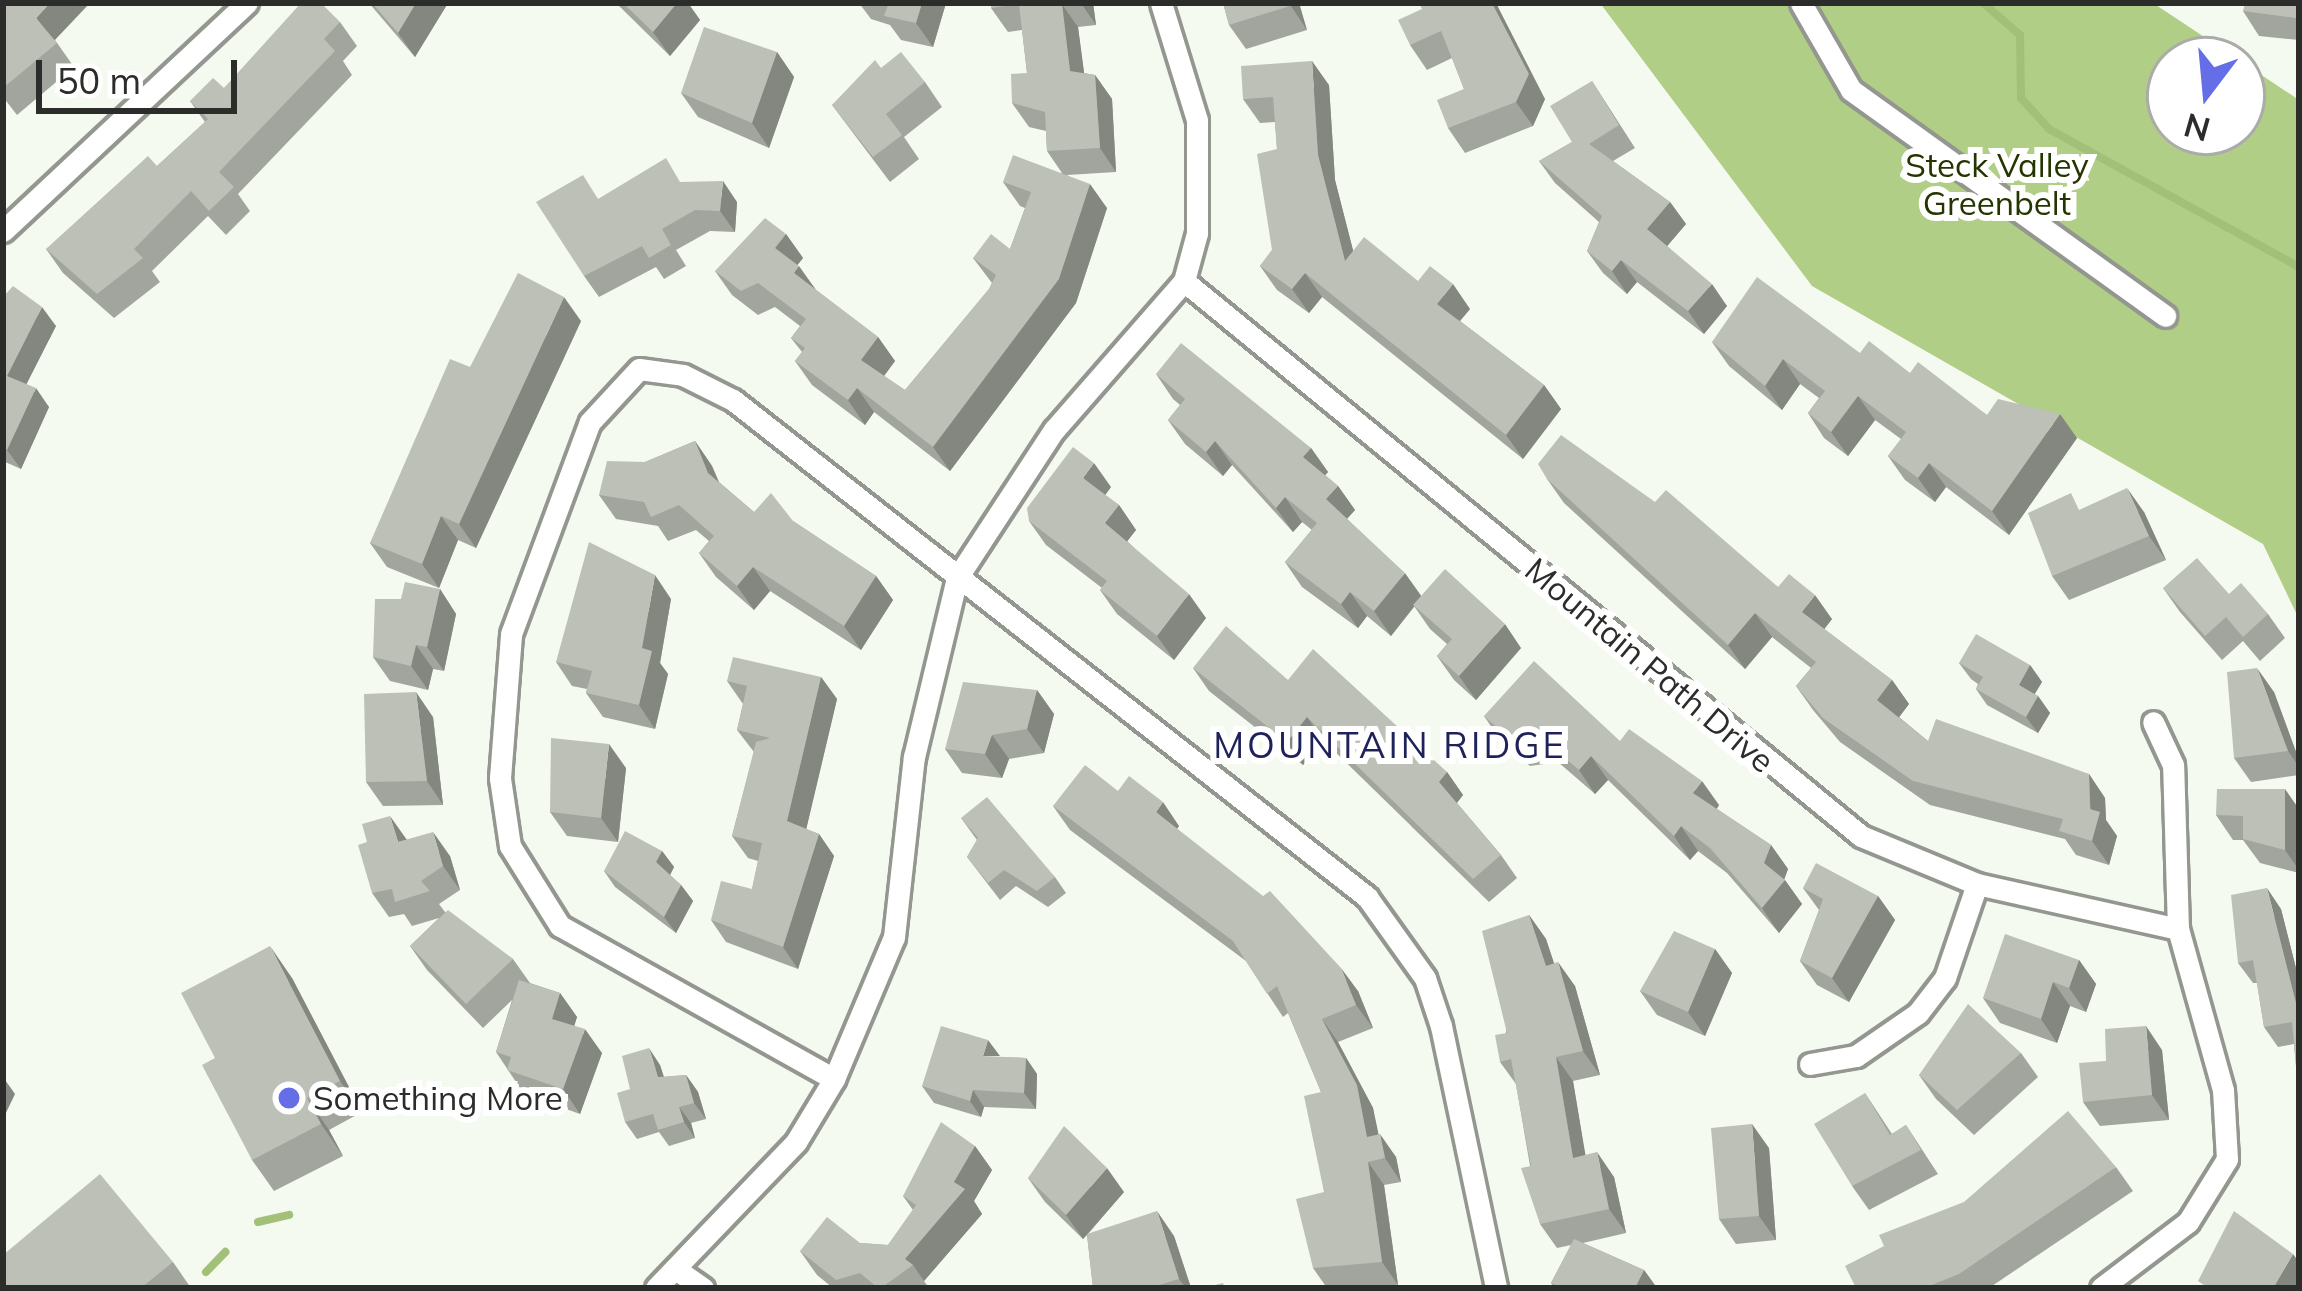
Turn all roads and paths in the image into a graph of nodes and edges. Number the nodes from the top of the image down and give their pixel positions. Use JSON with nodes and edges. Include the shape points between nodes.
{"nodes":[{"id":1,"x":247,"y":3,"type":"edge"},
{"id":2,"x":1161,"y":3,"type":"edge"},
{"id":3,"x":1801,"y":3,"type":"edge"},
{"id":4,"x":3,"y":230,"type":"edge"},
{"id":5,"x":1184,"y":281,"type":"junction"},
{"id":6,"x":2165,"y":316,"type":"dead end"},
{"id":7,"x":957,"y":578,"type":"junction"},
{"id":8,"x":2153,"y":722,"type":"dead end"},
{"id":9,"x":1977,"y":884,"type":"junction"},
{"id":10,"x":2178,"y":929,"type":"junction"},
{"id":11,"x":1810,"y":1064,"type":"dead end"},
{"id":12,"x":834,"y":1079,"type":"junction"},
{"id":13,"x":677,"y":1270,"type":"junction"},
{"id":14,"x":656,"y":1288,"type":"edge"},
{"id":15,"x":703,"y":1288,"type":"edge"},
{"id":16,"x":1496,"y":1288,"type":"edge"},
{"id":17,"x":2101,"y":1288,"type":"edge"}],
"edges":[{"from":1,"to":4,"type":"street"},
{"from":2,"to":5,"type":"street","via":[[1196,120],[1197,233]]},
{"from":3,"to":6,"type":"street","via":[[1851,90]]},
{"from":5,"to":7,"type":"street","via":[[1054,430]]},
{"from":5,"to":9,"type":"street","name":"Mountain Path Drive","via":[[1800,793],[1861,836]]},
{"from":7,"to":12,"type":"street","via":[[914,758],[894,937]]},
{"from":7,"to":12,"type":"street","via":[[733,400],[683,375],[639,370],[590,422],[511,634],[500,778],[530,890],[560,926]]},
{"from":7,"to":16,"type":"street","via":[[1326,859],[1397,936],[1441,1026]]},
{"from":8,"to":10,"type":"street","via":[[2173,765]]},
{"from":9,"to":10,"type":"street","name":"Mountain Path Drive"},
{"from":9,"to":11,"type":"street","via":[[1945,978],[1918,1013],[1856,1056]]},
{"from":10,"to":17,"type":"street","via":[[2224,1090],[2227,1159],[2188,1222]]},
{"from":12,"to":13,"type":"street","via":[[796,1142]]},
{"from":13,"to":14,"type":"street"},
{"from":13,"to":15,"type":"street"}]}
